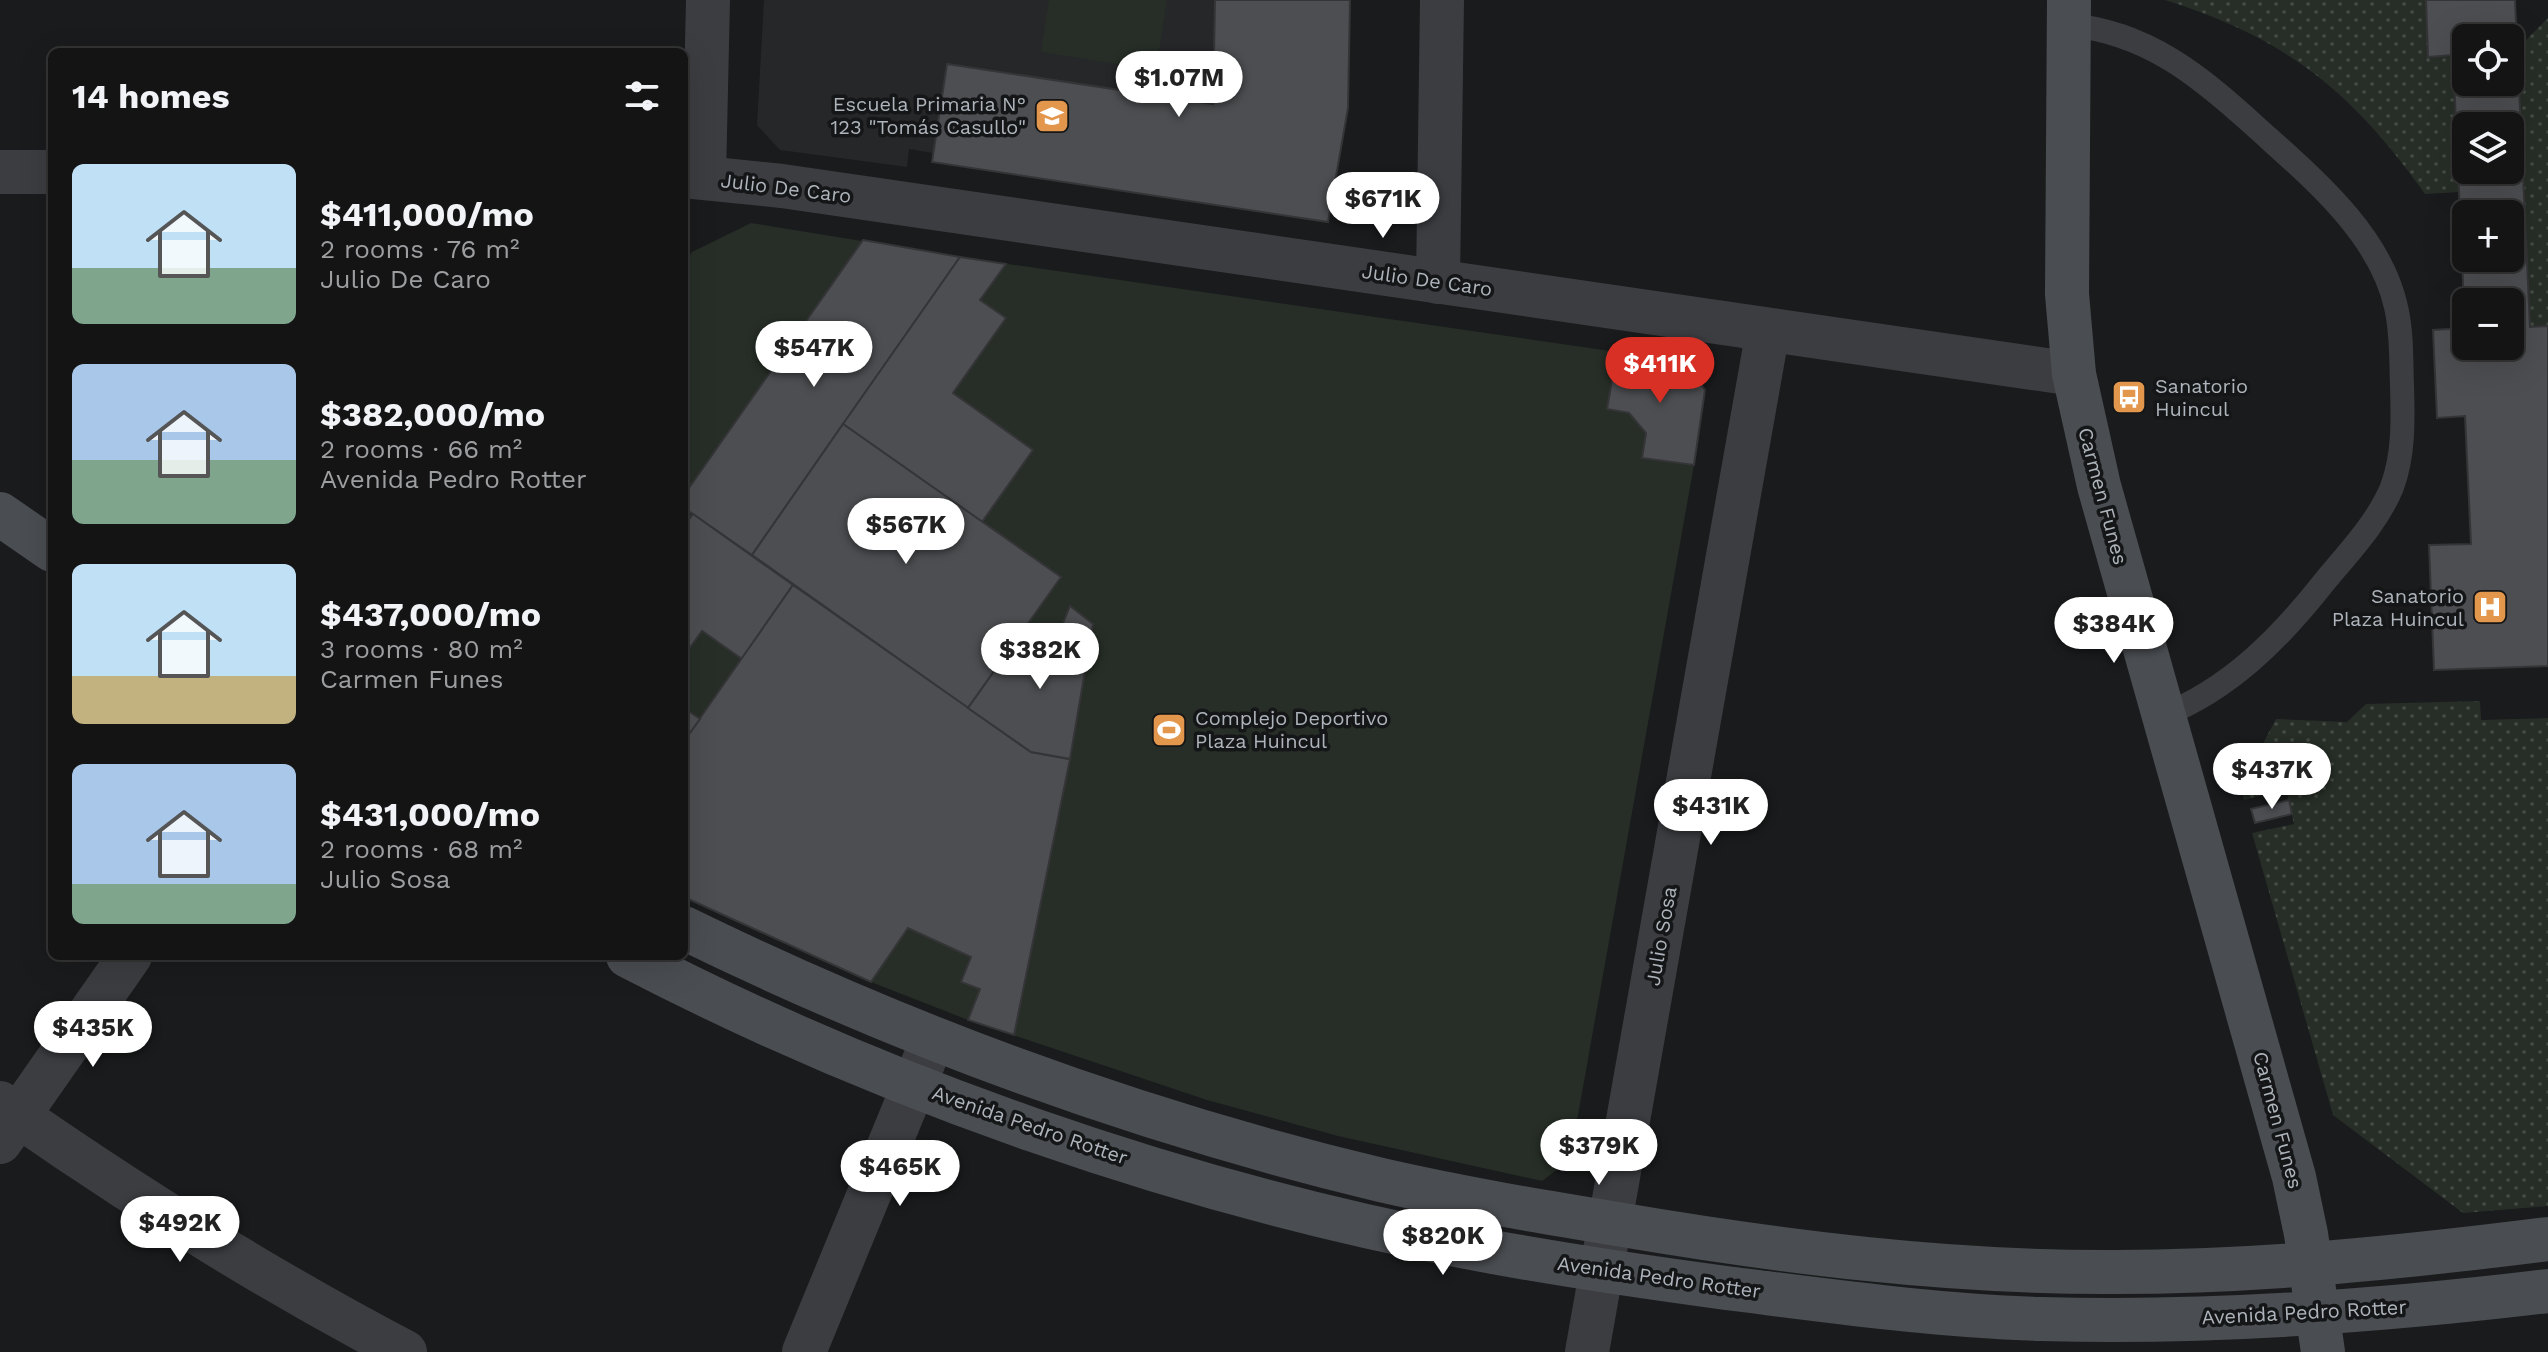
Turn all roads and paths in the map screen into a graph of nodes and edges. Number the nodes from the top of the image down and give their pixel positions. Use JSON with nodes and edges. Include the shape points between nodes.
{"nodes":[{"id":1,"x":708,"y":0,"type":"edge"},
{"id":2,"x":1442,"y":0,"type":"edge"},
{"id":3,"x":2069,"y":13,"type":"edge"},
{"id":4,"x":0,"y":172,"type":"edge"},
{"id":5,"x":48,"y":172,"type":"edge"},
{"id":6,"x":694,"y":177,"type":"edge"},
{"id":7,"x":1438,"y":282,"type":"junction"},
{"id":8,"x":1768,"y":330,"type":"junction"},
{"id":9,"x":2074,"y":374,"type":"junction"},
{"id":10,"x":0,"y":514,"type":"edge"},
{"id":11,"x":48,"y":547,"type":"edge"},
{"id":12,"x":2164,"y":715,"type":"junction"},
{"id":13,"x":688,"y":930,"type":"edge"},
{"id":14,"x":127,"y":960,"type":"edge"},
{"id":15,"x":636,"y":960,"type":"edge"},
{"id":16,"x":933,"y":1039,"type":"junction"},
{"id":17,"x":915,"y":1084,"type":"junction"},
{"id":18,"x":6,"y":1120,"type":"edge"},
{"id":19,"x":1610,"y":1223,"type":"junction"},
{"id":20,"x":2548,"y":1239,"type":"edge"},
{"id":21,"x":2310,"y":1265,"type":"junction"},
{"id":22,"x":1602,"y":1270,"type":"junction"},
{"id":23,"x":2548,"y":1291,"type":"edge"},
{"id":24,"x":2321,"y":1332,"type":"edge"},
{"id":25,"x":405,"y":1352,"type":"edge"},
{"id":26,"x":804,"y":1352,"type":"edge"},
{"id":27,"x":1587,"y":1352,"type":"edge"}],
"edges":[{"from":1,"to":6,"type":"street"},
{"from":2,"to":7,"type":"street"},
{"from":3,"to":9,"type":"main road","name":"Carmen Funes","via":[[2066,255]]},
{"from":3,"to":12,"type":"lane","via":[[2091,27],[2136,39],[2209,88],[2268,138],[2360,233],[2388,282],[2400,329],[2402,442],[2395,478],[2379,512],[2313,596],[2260,652],[2222,685]]},
{"from":4,"to":5,"type":"street"},
{"from":6,"to":7,"type":"street","name":"Julio De Caro"},
{"from":7,"to":8,"type":"street","name":"Julio De Caro"},
{"from":8,"to":9,"type":"street","name":"Julio De Caro"},
{"from":8,"to":19,"type":"street","name":"Julio Sosa"},
{"from":9,"to":12,"type":"main road","name":"Carmen Funes","via":[[2099,486]]},
{"from":10,"to":11,"type":"main road"},
{"from":12,"to":21,"type":"main road","name":"Carmen Funes","via":[[2294,1177]]},
{"from":13,"to":16,"type":"main road"},
{"from":14,"to":18,"type":"street"},
{"from":15,"to":17,"type":"main road","name":"Avenida Pedro Rotter","via":[[741,1011]]},
{"from":16,"to":17,"type":"street"},
{"from":16,"to":19,"type":"main road","via":[[1144,1114],[1302,1160],[1461,1197]]},
{"from":17,"to":22,"type":"main road","name":"Avenida Pedro Rotter","via":[[1134,1162],[1296,1209],[1459,1246]]},
{"from":17,"to":26,"type":"street"},
{"from":18,"to":25,"type":"street"},
{"from":19,"to":21,"type":"main road","via":[[1817,1254],[1987,1268],[2126,1272]]},
{"from":19,"to":22,"type":"street","name":"Julio Sosa"},
{"from":20,"to":21,"type":"main road"},
{"from":21,"to":24,"type":"main road","name":"Carmen Funes"},
{"from":22,"to":24,"type":"main road","name":"Avenida Pedro Rotter","via":[[1817,1300],[2025,1318],[2194,1318]]},
{"from":22,"to":27,"type":"street","name":"Julio Sosa"},
{"from":23,"to":24,"type":"main road","name":"Avenida Pedro Rotter"}]}
